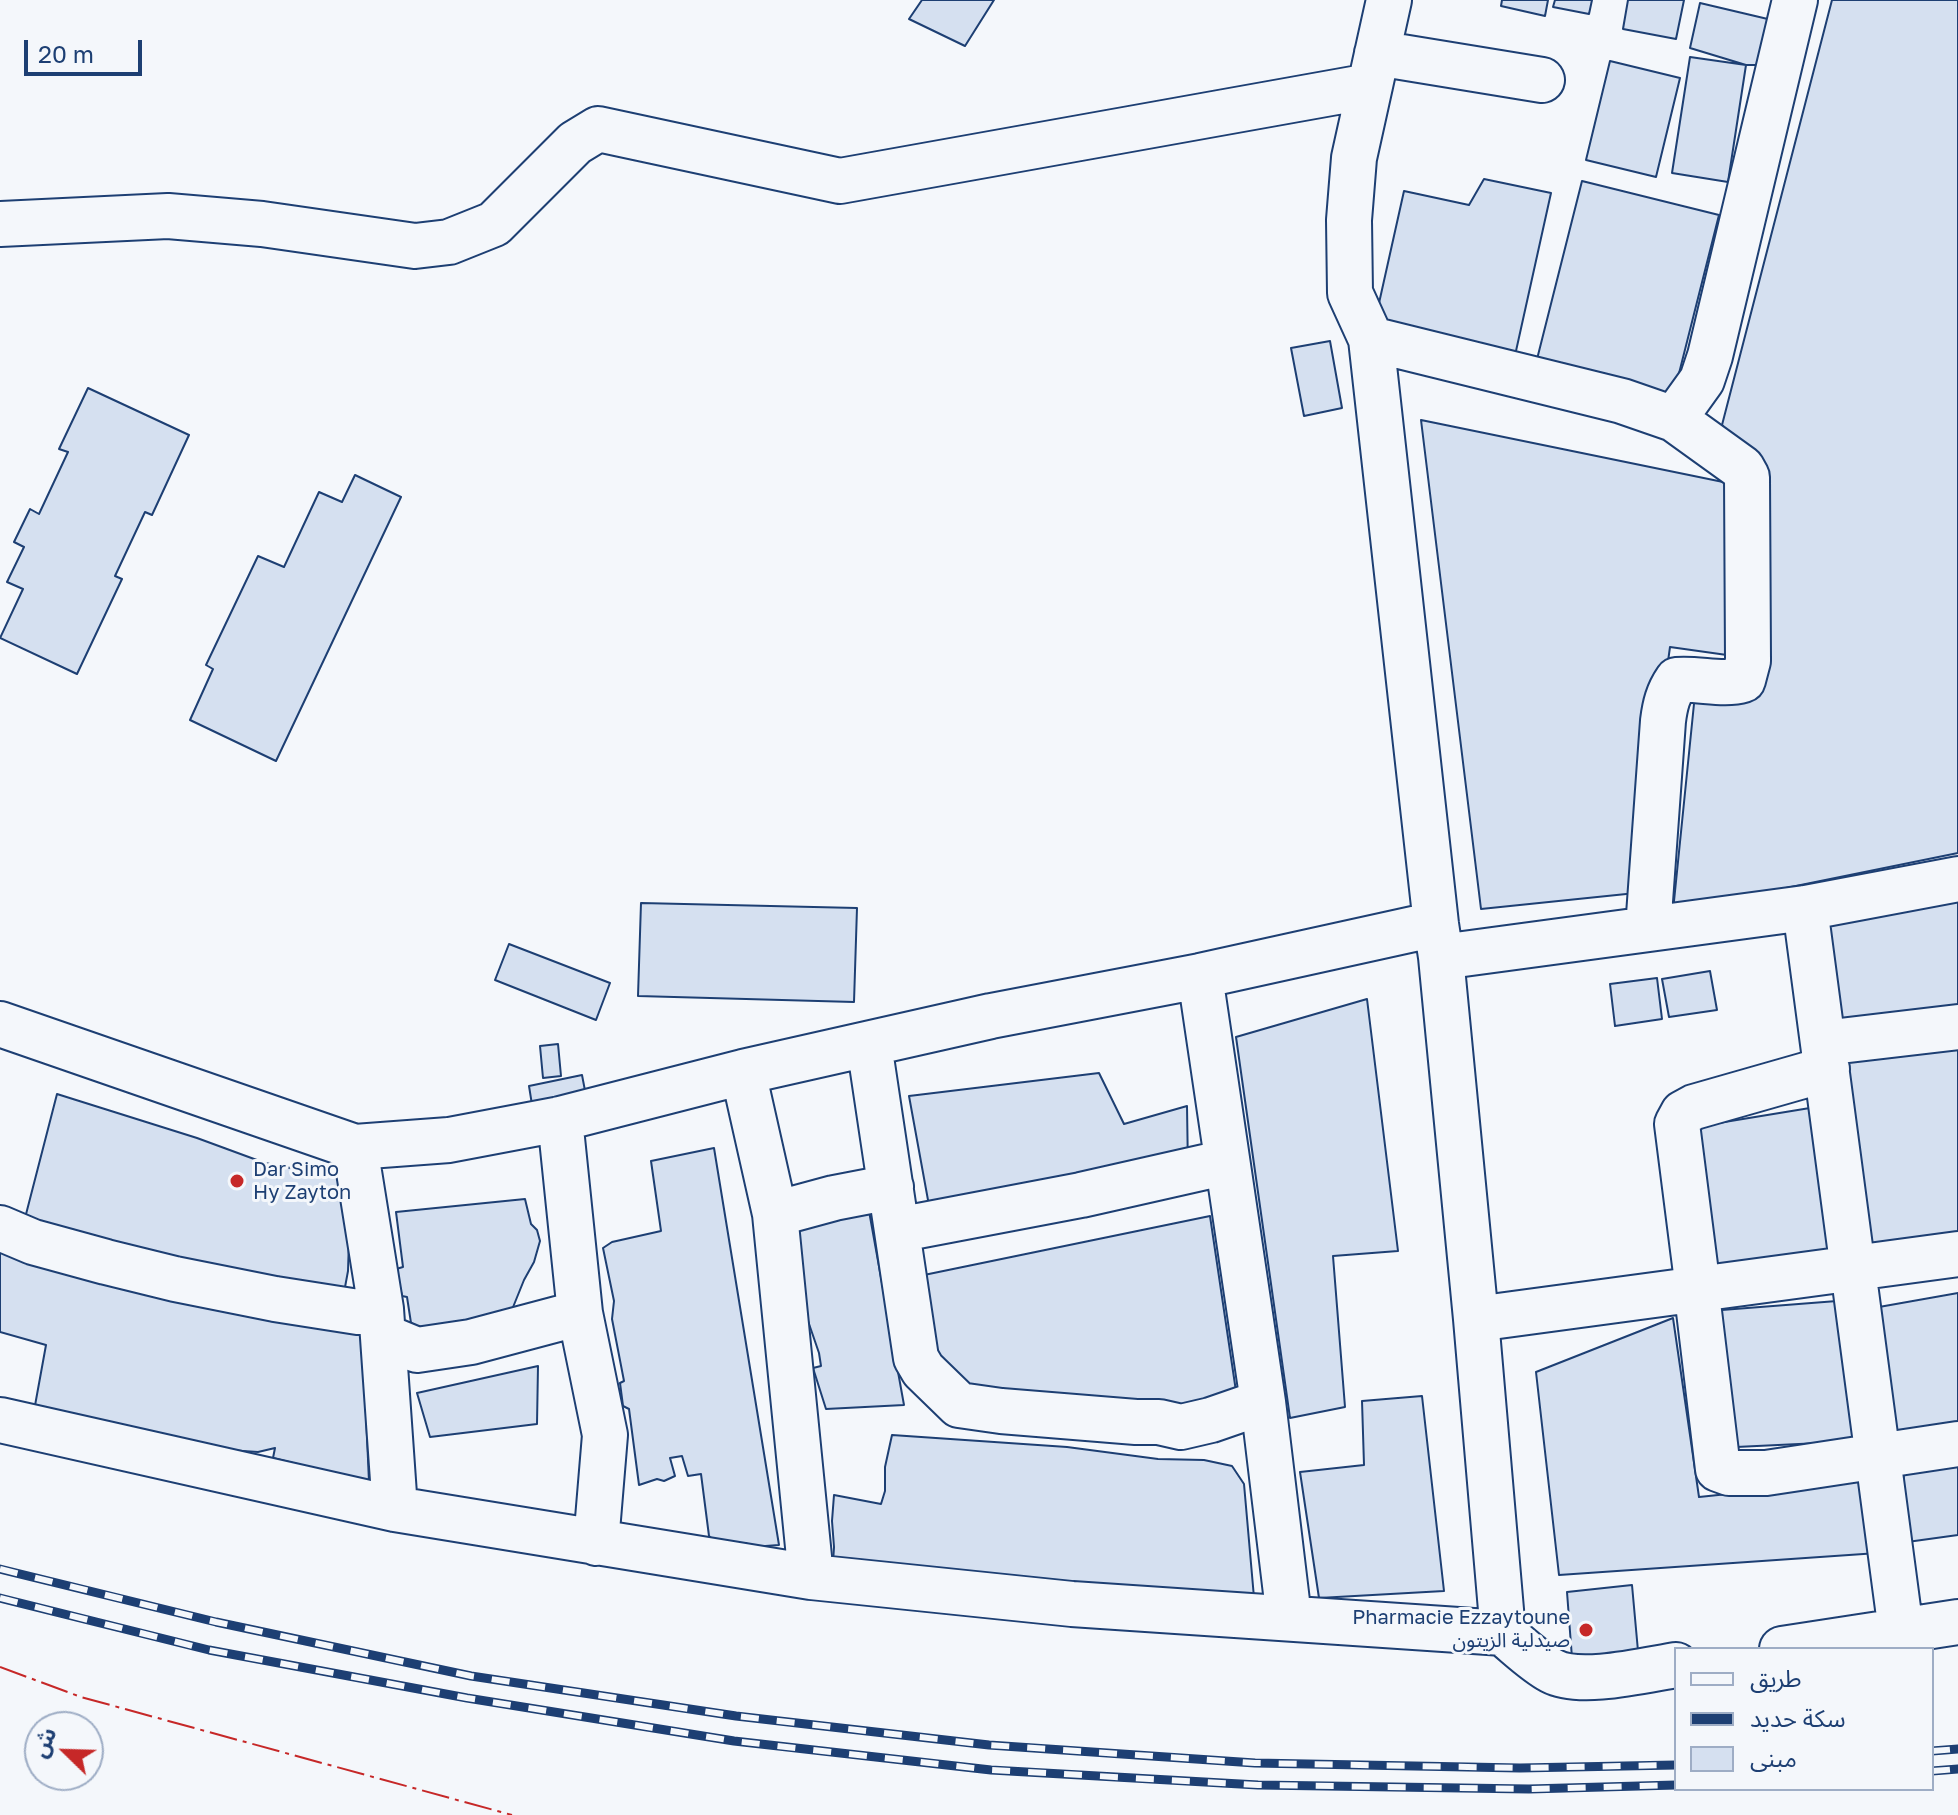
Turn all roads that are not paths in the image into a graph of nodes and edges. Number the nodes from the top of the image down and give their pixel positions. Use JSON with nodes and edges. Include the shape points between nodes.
{"nodes":[{"id":1,"x":1389,"y":0,"type":"edge"},
{"id":2,"x":1795,"y":0,"type":"edge"},
{"id":3,"x":1374,"y":69,"type":"junction"},
{"id":4,"x":1542,"y":80,"type":"dead end"},
{"id":5,"x":0,"y":224,"type":"edge"},
{"id":6,"x":1371,"y":339,"type":"junction"},
{"id":7,"x":1674,"y":419,"type":"junction"},
{"id":8,"x":1958,"y":879,"type":"edge"},
{"id":9,"x":1805,"y":908,"type":"junction"},
{"id":10,"x":1648,"y":929,"type":"junction"},
{"id":11,"x":1439,"y":941,"type":"junction"},
{"id":12,"x":1200,"y":976,"type":"junction"},
{"id":13,"x":0,"y":1024,"type":"edge"},
{"id":14,"x":1958,"y":1027,"type":"edge"},
{"id":15,"x":869,"y":1044,"type":"junction"},
{"id":16,"x":1825,"y":1056,"type":"junction"},
{"id":17,"x":743,"y":1072,"type":"junction"},
{"id":18,"x":560,"y":1119,"type":"junction"},
{"id":19,"x":355,"y":1147,"type":"junction"},
{"id":20,"x":1227,"y":1162,"type":"junction"},
{"id":21,"x":891,"y":1187,"type":"junction"},
{"id":22,"x":775,"y":1214,"type":"junction"},
{"id":23,"x":0,"y":1228,"type":"edge"},
{"id":24,"x":897,"y":1230,"type":"junction"},
{"id":25,"x":1958,"y":1254,"type":"edge"},
{"id":26,"x":1853,"y":1268,"type":"junction"},
{"id":27,"x":1698,"y":1289,"type":"junction"},
{"id":28,"x":580,"y":1313,"type":"junction"},
{"id":29,"x":1476,"y":1319,"type":"junction"},
{"id":30,"x":382,"y":1322,"type":"junction"},
{"id":31,"x":1263,"y":1402,"type":"junction"},
{"id":32,"x":0,"y":1420,"type":"edge"},
{"id":33,"x":1958,"y":1444,"type":"edge"},
{"id":34,"x":1878,"y":1455,"type":"junction"},
{"id":35,"x":395,"y":1509,"type":"junction"},
{"id":36,"x":596,"y":1543,"type":"junction"},
{"id":37,"x":811,"y":1577,"type":"junction"},
{"id":38,"x":1289,"y":1618,"type":"junction"},
{"id":39,"x":1958,"y":1622,"type":"edge"},
{"id":40,"x":1901,"y":1631,"type":"junction"},
{"id":41,"x":1503,"y":1633,"type":"junction"},
{"id":42,"x":1795,"y":1647,"type":"edge"},
{"id":43,"x":1674,"y":1665,"type":"edge"}],
"edges":[{"from":1,"to":3,"type":"street"},
{"from":2,"to":7,"type":"street","via":[[1710,356],[1702,380]]},
{"from":3,"to":4,"type":"street"},
{"from":3,"to":5,"type":"street","via":[[840,181],[598,129],[575,143],[494,224],[449,242],[415,246],[168,216]]},
{"from":3,"to":6,"type":"street","via":[[1354,158],[1349,220],[1350,293]]},
{"from":6,"to":7,"type":"street","via":[[1622,401]]},
{"from":6,"to":11,"type":"street"},
{"from":7,"to":10,"type":"street","via":[[1747,477],[1748,661],[1743,680],[1677,680],[1670,691],[1663,721]]},
{"from":8,"to":9,"type":"street"},
{"from":9,"to":10,"type":"street"},
{"from":9,"to":16,"type":"street"},
{"from":10,"to":11,"type":"street"},
{"from":11,"to":12,"type":"street"},
{"from":11,"to":29,"type":"street"},
{"from":12,"to":15,"type":"street"},
{"from":12,"to":20,"type":"street"},
{"from":13,"to":19,"type":"street"},
{"from":14,"to":16,"type":"street"},
{"from":15,"to":17,"type":"street"},
{"from":15,"to":21,"type":"street"},
{"from":16,"to":26,"type":"street"},
{"from":16,"to":27,"type":"street","via":[[1694,1107],[1677,1124]]},
{"from":17,"to":18,"type":"street"},
{"from":17,"to":22,"type":"street"},
{"from":18,"to":19,"type":"street","via":[[449,1140]]},
{"from":18,"to":28,"type":"street"},
{"from":19,"to":30,"type":"street"},
{"from":20,"to":24,"type":"street"},
{"from":20,"to":31,"type":"street"},
{"from":21,"to":22,"type":"street"},
{"from":21,"to":24,"type":"street"},
{"from":22,"to":37,"type":"street"},
{"from":23,"to":30,"type":"street","via":[[33,1242],[175,1279],[358,1312]]},
{"from":24,"to":31,"type":"street","via":[[916,1358],[959,1405],[1181,1427]]},
{"from":25,"to":26,"type":"street"},
{"from":26,"to":27,"type":"street"},
{"from":26,"to":34,"type":"street"},
{"from":27,"to":29,"type":"street"},
{"from":27,"to":34,"type":"street","via":[[1718,1469],[1766,1473]]},
{"from":28,"to":30,"type":"street","via":[[471,1342],[417,1350]]},
{"from":28,"to":36,"type":"street","via":[[605,1435]]},
{"from":29,"to":41,"type":"street"},
{"from":30,"to":35,"type":"street"},
{"from":31,"to":38,"type":"street"},
{"from":32,"to":35,"type":"street"},
{"from":33,"to":34,"type":"street"},
{"from":34,"to":40,"type":"street"},
{"from":35,"to":36,"type":"street"},
{"from":36,"to":37,"type":"street"},
{"from":37,"to":38,"type":"street","via":[[1072,1604]]},
{"from":38,"to":41,"type":"street"},
{"from":39,"to":40,"type":"street"},
{"from":40,"to":42,"type":"street"},
{"from":41,"to":43,"type":"street","via":[[1568,1677]]}]}
